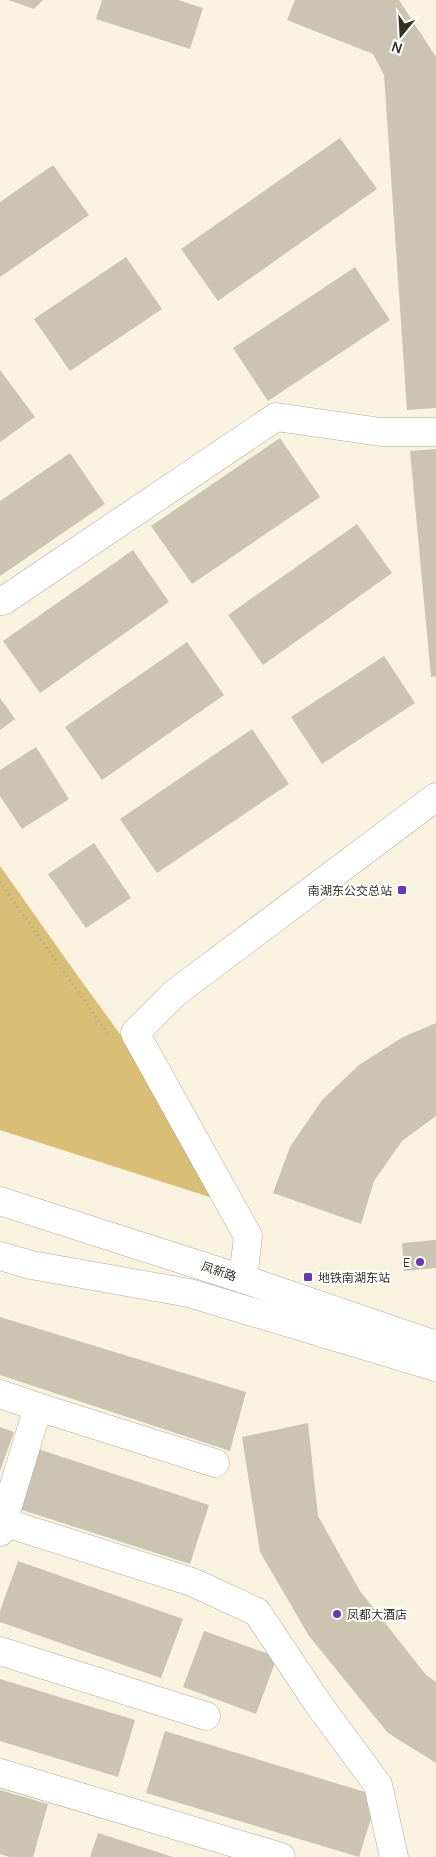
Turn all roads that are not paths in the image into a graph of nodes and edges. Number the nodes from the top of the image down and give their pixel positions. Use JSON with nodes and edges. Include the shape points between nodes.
{"nodes":[{"id":1,"x":436,"y":432,"type":"edge"},
{"id":2,"x":0,"y":601,"type":"edge"},
{"id":3,"x":436,"y":797,"type":"edge"},
{"id":4,"x":0,"y":1201,"type":"edge"},
{"id":5,"x":0,"y":1256,"type":"edge"},
{"id":6,"x":243,"y":1279,"type":"junction"},
{"id":7,"x":436,"y":1345,"type":"edge"},
{"id":8,"x":436,"y":1367,"type":"edge"},
{"id":9,"x":0,"y":1394,"type":"edge"},
{"id":10,"x":38,"y":1406,"type":"junction"},
{"id":11,"x":215,"y":1464,"type":"dead end"},
{"id":12,"x":1,"y":1525,"type":"edge"},
{"id":13,"x":0,"y":1651,"type":"edge"},
{"id":14,"x":206,"y":1716,"type":"dead end"},
{"id":15,"x":0,"y":1774,"type":"edge"},
{"id":16,"x":281,"y":1857,"type":"edge"},
{"id":17,"x":394,"y":1857,"type":"edge"}],
"edges":[{"from":1,"to":2,"type":"main road","via":[[381,432],[276,417]]},
{"from":3,"to":6,"type":"main road","via":[[175,993],[135,1033],[248,1236]]},
{"from":4,"to":6,"type":"main road","name":"凤新路"},
{"from":5,"to":8,"type":"main road","via":[[31,1266],[188,1293]]},
{"from":6,"to":7,"type":"main road","name":"凤新路"},
{"from":9,"to":10,"type":"main road"},
{"from":10,"to":11,"type":"main road"},
{"from":10,"to":12,"type":"main road"},
{"from":12,"to":17,"type":"main road","via":[[192,1582],[257,1612],[378,1785]]},
{"from":13,"to":14,"type":"main road"},
{"from":15,"to":16,"type":"main road"}]}
